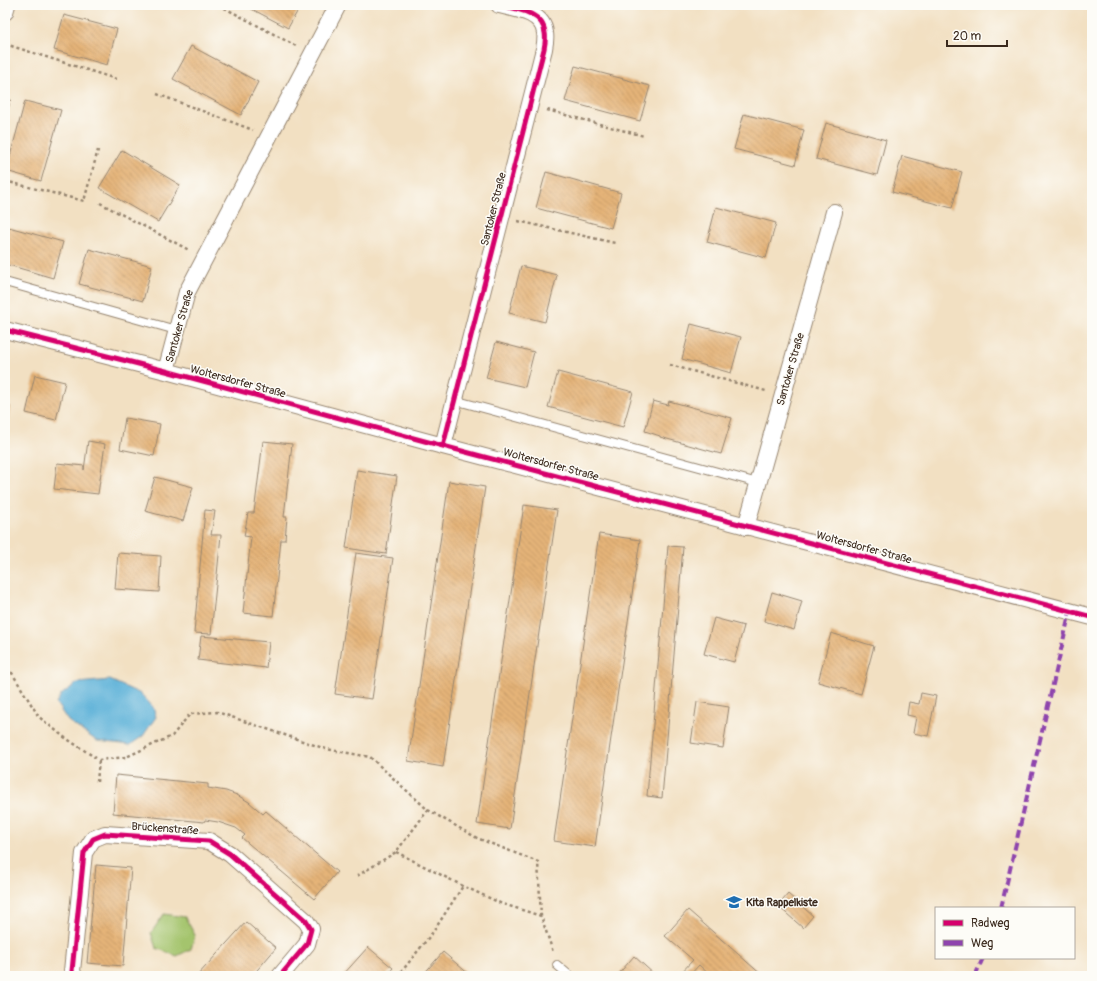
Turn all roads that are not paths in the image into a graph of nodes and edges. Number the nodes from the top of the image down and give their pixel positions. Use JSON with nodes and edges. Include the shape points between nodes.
{"nodes":[{"id":1,"x":7,"y":5,"type":"edge"},
{"id":2,"x":338,"y":5,"type":"edge"},
{"id":3,"x":500,"y":5,"type":"edge"},
{"id":4,"x":5,"y":12,"type":"edge"},
{"id":5,"x":834,"y":212,"type":"dead end"},
{"id":6,"x":5,"y":282,"type":"edge"},
{"id":7,"x":5,"y":330,"type":"edge"},
{"id":8,"x":176,"y":330,"type":"junction"},
{"id":9,"x":166,"y":371,"type":"junction"},
{"id":10,"x":454,"y":400,"type":"junction"},
{"id":11,"x":443,"y":446,"type":"junction"},
{"id":12,"x":758,"y":483,"type":"junction"},
{"id":13,"x":746,"y":527,"type":"junction"},
{"id":14,"x":1092,"y":617,"type":"edge"},
{"id":15,"x":557,"y":965,"type":"road end"},
{"id":16,"x":74,"y":976,"type":"edge"},
{"id":17,"x":280,"y":976,"type":"edge"},
{"id":18,"x":570,"y":976,"type":"edge"}],
"edges":[{"from":1,"to":4,"type":"street"},
{"from":2,"to":8,"type":"street","name":"Santoker Straße","via":[[187,292]]},
{"from":3,"to":10,"type":"street","name":"Santoker Straße","via":[[528,12],[541,22],[545,32],[544,49]]},
{"from":5,"to":12,"type":"street","name":"Santoker Straße"},
{"from":6,"to":8,"type":"lane"},
{"from":7,"to":9,"type":"street","name":"Woltersdorfer Straße"},
{"from":8,"to":9,"type":"street","name":"Santoker Straße"},
{"from":9,"to":11,"type":"street","name":"Woltersdorfer Straße"},
{"from":10,"to":11,"type":"street","name":"Santoker Straße"},
{"from":10,"to":12,"type":"lane"},
{"from":11,"to":13,"type":"street","name":"Woltersdorfer Straße"},
{"from":12,"to":13,"type":"street","name":"Santoker Straße"},
{"from":13,"to":14,"type":"street","name":"Woltersdorfer Straße"},
{"from":15,"to":18,"type":"lane"},
{"from":16,"to":17,"type":"street","name":"Brückenstraße","via":[[72,972],[84,853],[93,839],[105,834],[209,842],[230,854],[306,921],[311,929],[307,944]]}]}
